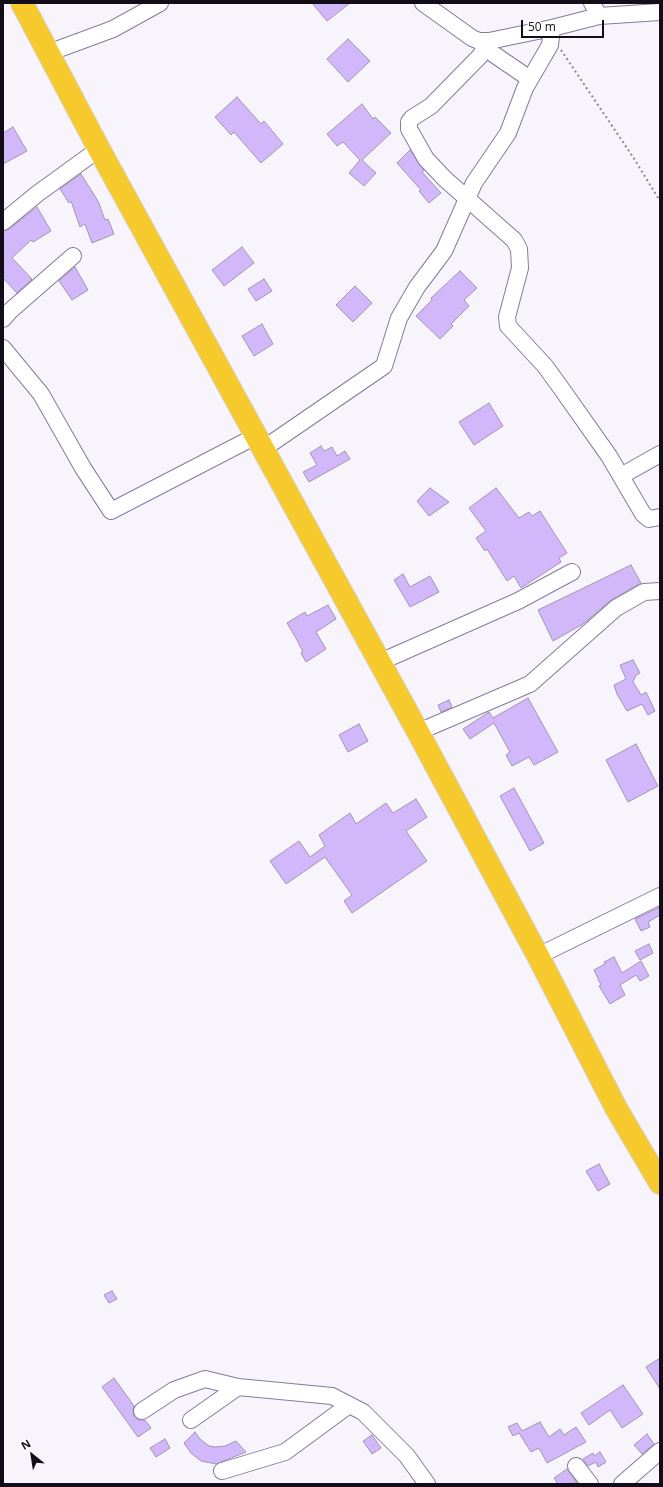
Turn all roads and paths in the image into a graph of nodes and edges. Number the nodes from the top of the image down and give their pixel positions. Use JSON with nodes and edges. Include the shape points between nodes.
{"nodes":[{"id":1,"x":22,"y":3,"type":"edge"},
{"id":2,"x":160,"y":3,"type":"edge"},
{"id":3,"x":423,"y":3,"type":"edge"},
{"id":4,"x":596,"y":9,"type":"edge"},
{"id":5,"x":660,"y":12,"type":"edge"},
{"id":6,"x":552,"y":28,"type":"junction"},
{"id":7,"x":487,"y":45,"type":"junction"},
{"id":8,"x":550,"y":45,"type":"junction"},
{"id":9,"x":48,"y":53,"type":"junction"},
{"id":10,"x":530,"y":79,"type":"junction"},
{"id":11,"x":99,"y":149,"type":"junction"},
{"id":12,"x":466,"y":200,"type":"junction"},
{"id":13,"x":660,"y":201,"type":"edge"},
{"id":14,"x":3,"y":222,"type":"edge"},
{"id":15,"x":73,"y":256,"type":"dead end"},
{"id":16,"x":3,"y":319,"type":"edge"},
{"id":17,"x":3,"y":348,"type":"edge"},
{"id":18,"x":260,"y":442,"type":"junction"},
{"id":19,"x":660,"y":454,"type":"edge"},
{"id":20,"x":621,"y":476,"type":"junction"},
{"id":21,"x":660,"y":516,"type":"edge"},
{"id":22,"x":572,"y":572,"type":"dead end"},
{"id":23,"x":660,"y":591,"type":"edge"},
{"id":24,"x":380,"y":662,"type":"junction"},
{"id":25,"x":418,"y":732,"type":"junction"},
{"id":26,"x":660,"y":896,"type":"edge"},
{"id":27,"x":538,"y":956,"type":"junction"},
{"id":28,"x":660,"y":1182,"type":"edge"},
{"id":29,"x":238,"y":1387,"type":"junction"},
{"id":30,"x":349,"y":1405,"type":"junction"},
{"id":31,"x":142,"y":1411,"type":"dead end"},
{"id":32,"x":191,"y":1420,"type":"dead end"},
{"id":33,"x":660,"y":1451,"type":"edge"},
{"id":34,"x":576,"y":1466,"type":"dead end"},
{"id":35,"x":222,"y":1471,"type":"dead end"},
{"id":36,"x":427,"y":1484,"type":"edge"},
{"id":37,"x":590,"y":1484,"type":"edge"},
{"id":38,"x":622,"y":1484,"type":"edge"}],
"edges":[{"from":1,"to":9,"type":"highway"},
{"from":2,"to":9,"type":"street","via":[[114,29]]},
{"from":3,"to":7,"type":"street","via":[[472,38]]},
{"from":4,"to":5,"type":"street"},
{"from":4,"to":6,"type":"street"},
{"from":6,"to":7,"type":"street"},
{"from":6,"to":8,"type":"street"},
{"from":7,"to":10,"type":"street"},
{"from":7,"to":12,"type":"street","via":[[431,106],[412,118],[408,129],[426,159]]},
{"from":8,"to":10,"type":"street"},
{"from":8,"to":13,"type":"path","via":[[564,52]]},
{"from":9,"to":11,"type":"highway"},
{"from":10,"to":12,"type":"street","via":[[508,133],[474,183]]},
{"from":11,"to":14,"type":"street"},
{"from":11,"to":18,"type":"highway"},
{"from":12,"to":18,"type":"street","via":[[444,251],[416,287],[398,318],[384,366]]},
{"from":12,"to":20,"type":"street","via":[[507,233],[519,249],[520,268],[507,317],[508,326],[553,377]]},
{"from":15,"to":16,"type":"street"},
{"from":17,"to":18,"type":"street","via":[[41,394],[111,511]]},
{"from":18,"to":24,"type":"highway"},
{"from":19,"to":20,"type":"street"},
{"from":20,"to":21,"type":"street","via":[[643,514],[649,519]]},
{"from":22,"to":24,"type":"street","via":[[518,601]]},
{"from":23,"to":25,"type":"street","via":[[644,592],[616,608],[530,684]]},
{"from":24,"to":25,"type":"highway"},
{"from":25,"to":27,"type":"highway"},
{"from":26,"to":27,"type":"street"},
{"from":27,"to":28,"type":"highway","via":[[616,1108]]},
{"from":29,"to":30,"type":"street","via":[[332,1396]]},
{"from":29,"to":31,"type":"street","via":[[205,1379],[174,1390]]},
{"from":29,"to":32,"type":"street"},
{"from":30,"to":35,"type":"street","via":[[285,1452]]},
{"from":30,"to":36,"type":"street","via":[[363,1412],[407,1456]]},
{"from":33,"to":38,"type":"street"},
{"from":34,"to":37,"type":"street"}]}
